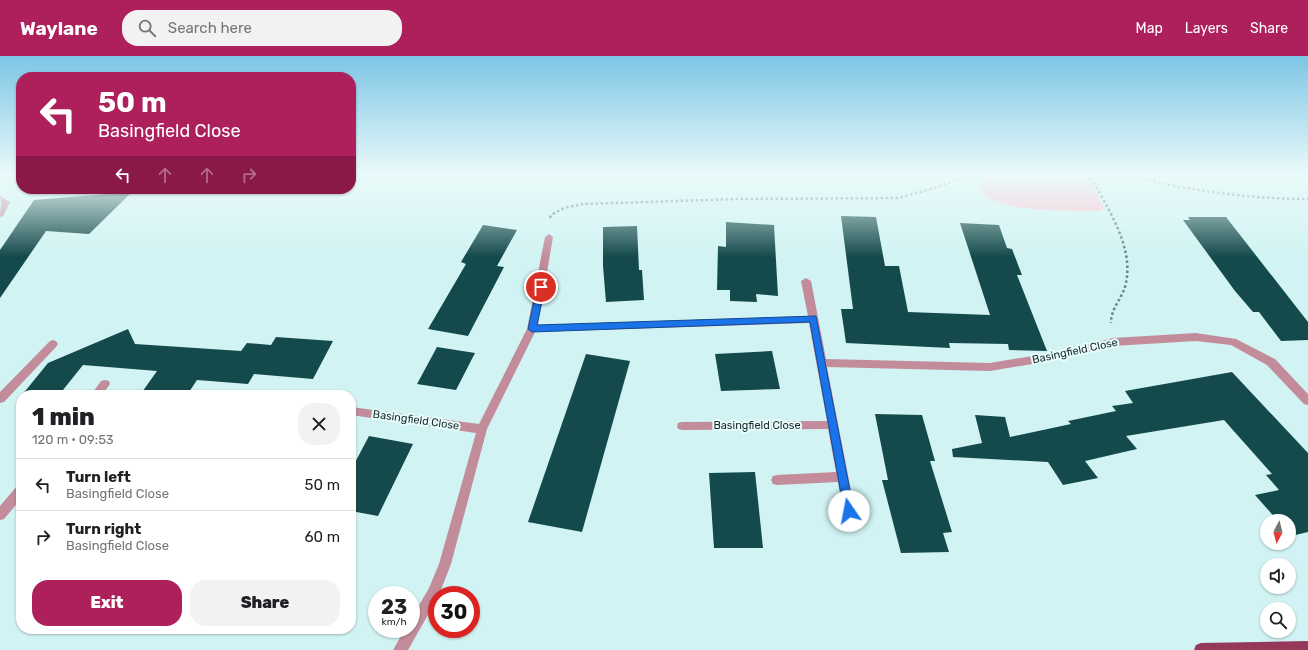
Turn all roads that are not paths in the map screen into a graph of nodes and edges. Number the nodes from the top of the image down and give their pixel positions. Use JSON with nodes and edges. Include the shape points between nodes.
{"nodes":[{"id":1,"x":5,"y":202,"type":"edge"},
{"id":2,"x":0,"y":214,"type":"edge"},
{"id":3,"x":549,"y":236,"type":"road end"},
{"id":4,"x":806,"y":281,"type":"dead end"},
{"id":5,"x":813,"y":319,"type":"junction"},
{"id":6,"x":532,"y":329,"type":"junction"},
{"id":7,"x":53,"y":344,"type":"dead end"},
{"id":8,"x":821,"y":363,"type":"junction"},
{"id":9,"x":105,"y":384,"type":"dead end"},
{"id":10,"x":100,"y":390,"type":"edge"},
{"id":11,"x":0,"y":399,"type":"edge"},
{"id":12,"x":1308,"y":401,"type":"edge"},
{"id":13,"x":356,"y":411,"type":"edge"},
{"id":14,"x":832,"y":425,"type":"junction"},
{"id":15,"x":682,"y":426,"type":"dead end"},
{"id":16,"x":482,"y":429,"type":"junction"},
{"id":17,"x":842,"y":477,"type":"junction"},
{"id":18,"x":777,"y":480,"type":"dead end"},
{"id":19,"x":16,"y":496,"type":"edge"},
{"id":20,"x":849,"y":511,"type":"dead end"},
{"id":21,"x":0,"y":515,"type":"edge"},
{"id":22,"x":1308,"y":648,"type":"edge"},
{"id":23,"x":400,"y":650,"type":"edge"},
{"id":24,"x":1201,"y":650,"type":"edge"}],
"edges":[{"from":1,"to":2,"type":"street"},
{"from":3,"to":6,"type":"street"},
{"from":4,"to":5,"type":"street"},
{"from":5,"to":6,"type":"street"},
{"from":5,"to":8,"type":"street"},
{"from":6,"to":16,"type":"street"},
{"from":7,"to":11,"type":"street"},
{"from":8,"to":12,"type":"street","name":"Basingfield Close","via":[[990,368],[1062,355],[1113,342],[1196,337],[1233,342],[1271,362]]},
{"from":8,"to":14,"type":"street"},
{"from":9,"to":10,"type":"street"},
{"from":13,"to":16,"type":"street","name":"Basingfield Close"},
{"from":14,"to":15,"type":"street","name":"Basingfield Close"},
{"from":14,"to":17,"type":"street"},
{"from":16,"to":23,"type":"street","via":[[446,564],[434,592]]},
{"from":17,"to":18,"type":"street"},
{"from":17,"to":20,"type":"street"},
{"from":19,"to":21,"type":"street"},
{"from":22,"to":24,"type":"main road"}]}
